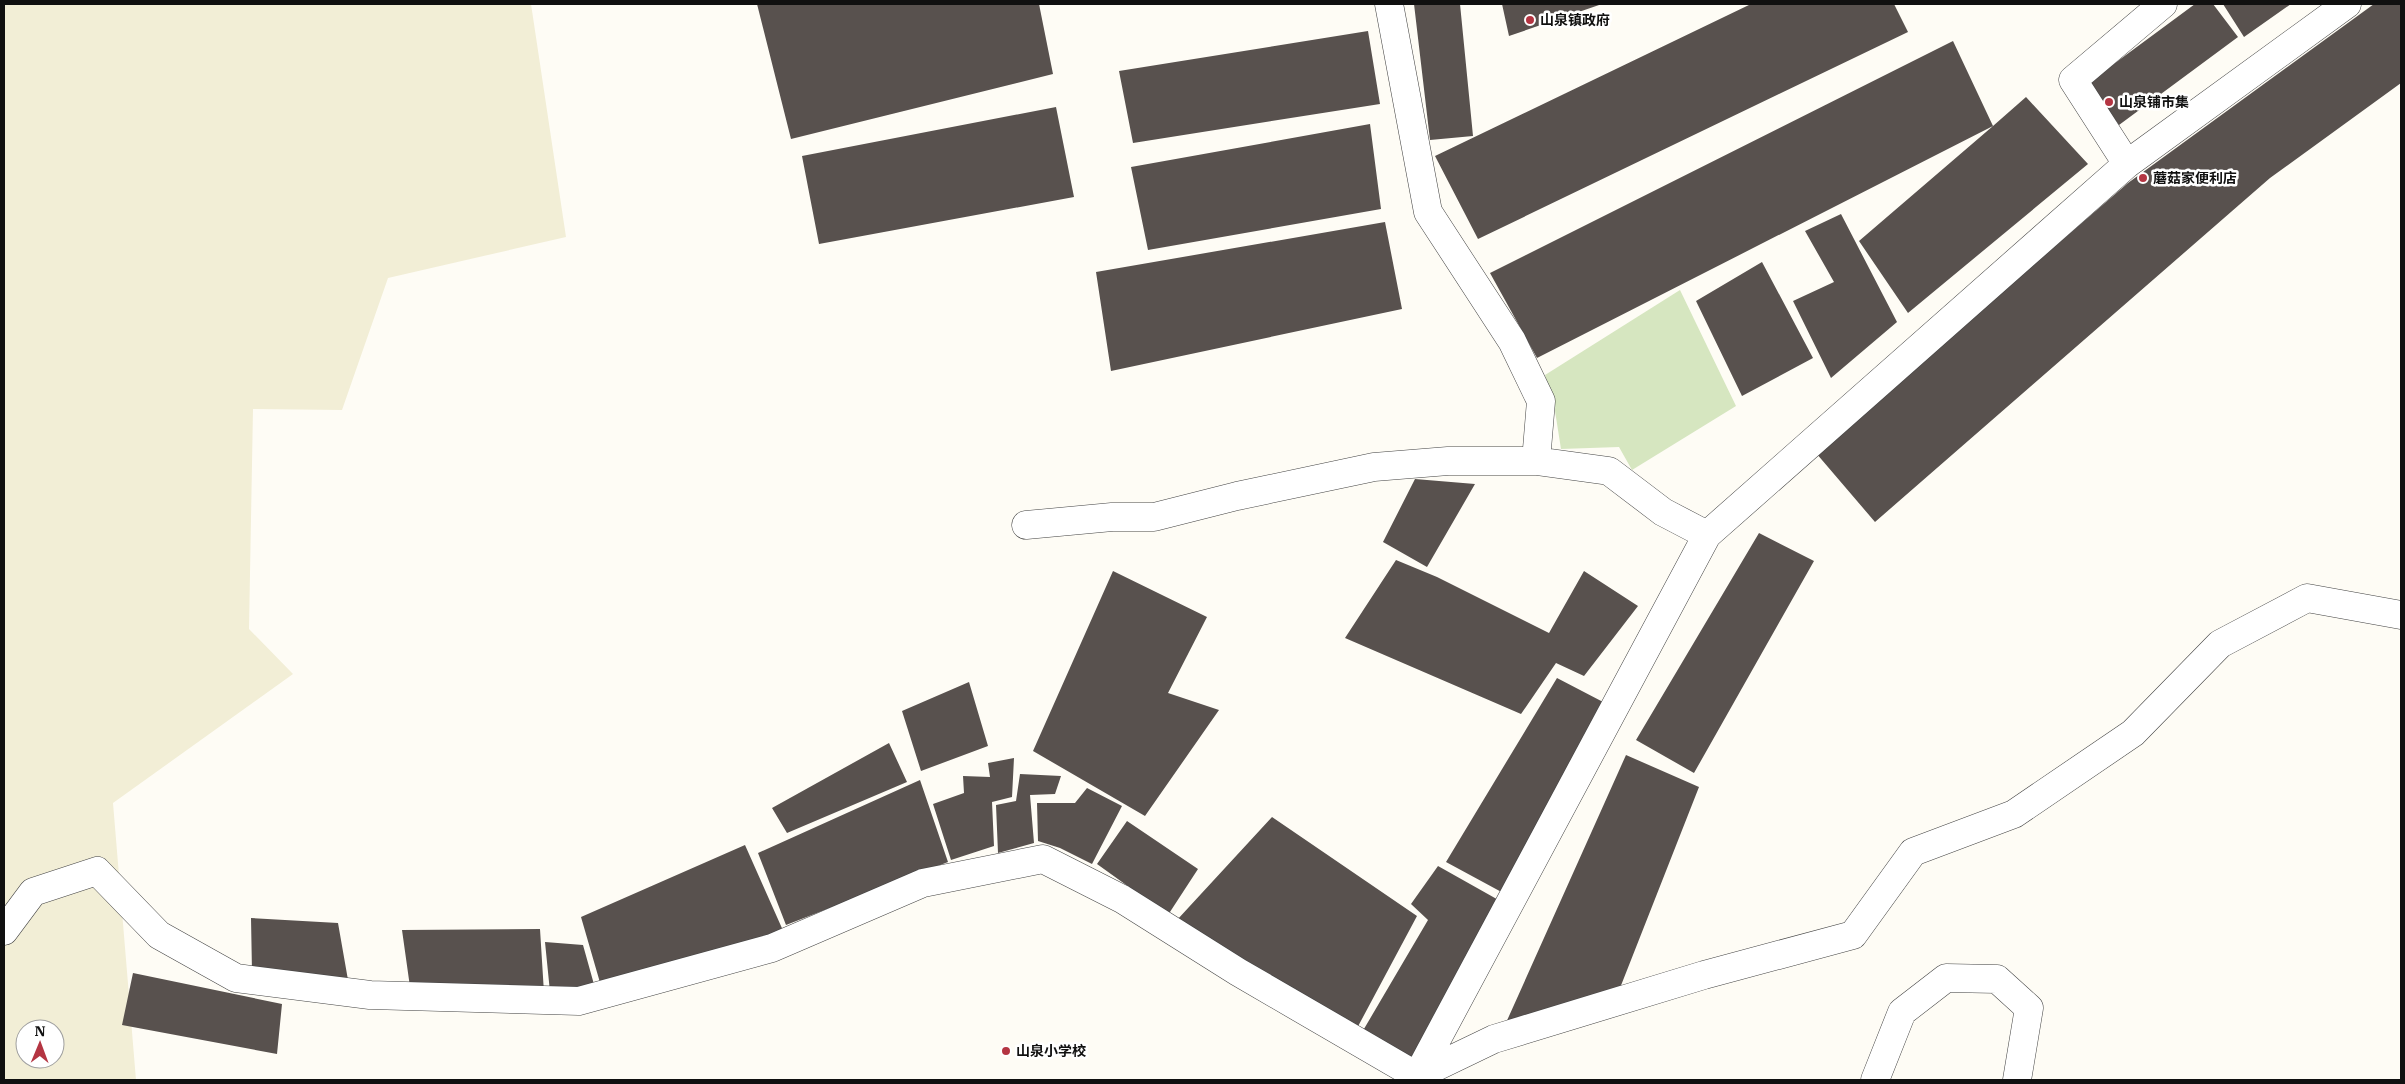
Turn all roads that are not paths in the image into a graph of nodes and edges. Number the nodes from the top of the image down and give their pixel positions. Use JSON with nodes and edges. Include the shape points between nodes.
{"nodes":[{"id":1,"x":1388,"y":4,"type":"edge"},
{"id":2,"x":2163,"y":4,"type":"edge"},
{"id":3,"x":2347,"y":4,"type":"edge"},
{"id":4,"x":2127,"y":164,"type":"junction"},
{"id":5,"x":1536,"y":461,"type":"junction"},
{"id":6,"x":1026,"y":525,"type":"dead end"},
{"id":7,"x":1707,"y":535,"type":"junction"},
{"id":8,"x":2401,"y":615,"type":"edge"},
{"id":9,"x":4,"y":931,"type":"edge"},
{"id":10,"x":1416,"y":1078,"type":"edge"},
{"id":11,"x":1875,"y":1080,"type":"edge"},
{"id":12,"x":2018,"y":1080,"type":"edge"}],
"edges":[{"from":1,"to":5,"type":"street","via":[[1428,212],[1512,341],[1540,400]]},
{"from":2,"to":4,"type":"street","via":[[2073,80]]},
{"from":3,"to":4,"type":"street"},
{"from":4,"to":7,"type":"street"},
{"from":5,"to":6,"type":"street","via":[[1448,461],[1374,467],[1154,517],[1112,517]]},
{"from":5,"to":7,"type":"street","via":[[1609,471],[1663,512]]},
{"from":7,"to":10,"type":"street"},
{"from":8,"to":10,"type":"street","via":[[2308,598],[2220,644],[2133,733],[2038,798],[2014,814],[1913,852],[1853,936],[1704,975],[1494,1039]]},
{"from":9,"to":10,"type":"street","via":[[33,892],[98,871],[159,935],[236,978],[370,995],[579,1001],[772,948],[923,884],[1043,859],[1122,900]]},
{"from":11,"to":12,"type":"street","via":[[1902,1012],[1946,978],[1996,979],[2029,1008]]}]}
